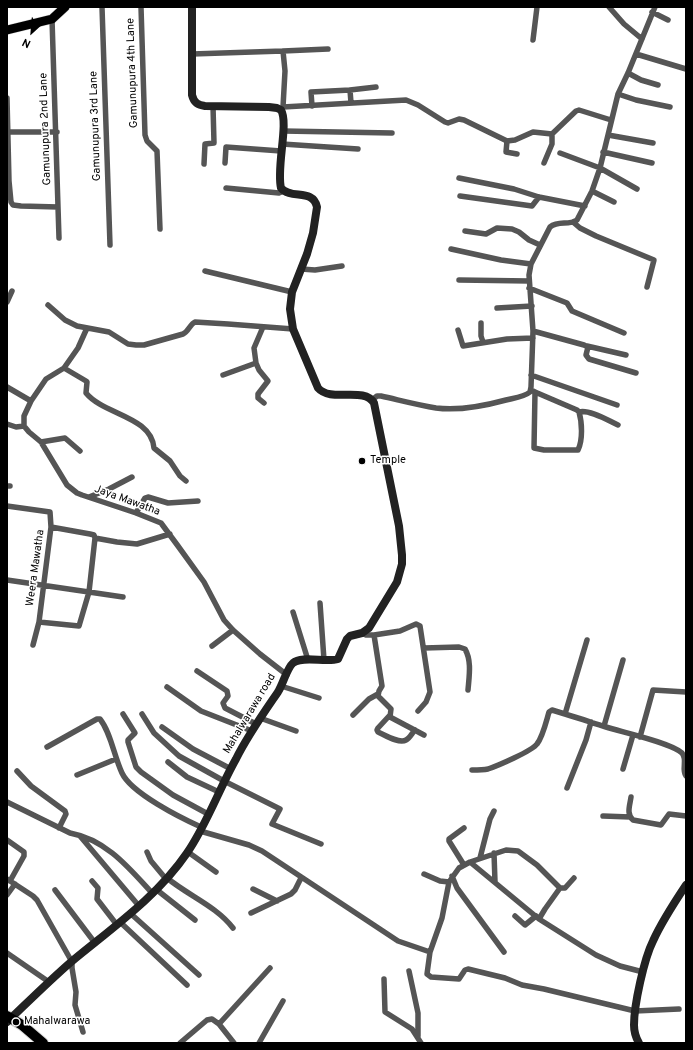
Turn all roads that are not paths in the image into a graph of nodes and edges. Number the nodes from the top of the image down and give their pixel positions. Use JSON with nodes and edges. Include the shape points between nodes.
{"nodes":[{"id":1,"x":65,"y":7,"type":"edge"},
{"id":2,"x":102,"y":7,"type":"edge"},
{"id":3,"x":141,"y":7,"type":"edge"},
{"id":4,"x":192,"y":7,"type":"edge"},
{"id":5,"x":537,"y":7,"type":"edge"},
{"id":6,"x":610,"y":7,"type":"edge"},
{"id":7,"x":653,"y":10,"type":"edge"},
{"id":8,"x":52,"y":19,"type":"junction"},
{"id":9,"x":668,"y":20,"type":"dead end"},
{"id":10,"x":7,"y":30,"type":"edge"},
{"id":11,"x":642,"y":39,"type":"junction"},
{"id":12,"x":534,"y":40,"type":"dead end"},
{"id":13,"x":328,"y":49,"type":"dead end"},
{"id":14,"x":283,"y":51,"type":"junction"},
{"id":15,"x":192,"y":54,"type":"junction"},
{"id":16,"x":636,"y":54,"type":"junction"},
{"id":17,"x":686,"y":69,"type":"edge"},
{"id":18,"x":628,"y":73,"type":"junction"},
{"id":19,"x":658,"y":85,"type":"dead end"},
{"id":20,"x":376,"y":87,"type":"dead end"},
{"id":21,"x":350,"y":90,"type":"junction"},
{"id":22,"x":618,"y":94,"type":"junction"},
{"id":23,"x":7,"y":98,"type":"edge"},
{"id":24,"x":351,"y":103,"type":"junction"},
{"id":25,"x":213,"y":106,"type":"junction"},
{"id":26,"x":312,"y":106,"type":"junction"},
{"id":27,"x":670,"y":107,"type":"dead end"},
{"id":28,"x":282,"y":108,"type":"junction"},
{"id":29,"x":611,"y":120,"type":"junction"},
{"id":30,"x":283,"y":131,"type":"junction"},
{"id":31,"x":8,"y":132,"type":"edge"},
{"id":32,"x":57,"y":132,"type":"junction"},
{"id":33,"x":392,"y":133,"type":"dead end"},
{"id":34,"x":552,"y":134,"type":"junction"},
{"id":35,"x":608,"y":135,"type":"junction"},
{"id":36,"x":507,"y":141,"type":"junction"},
{"id":37,"x":653,"y":143,"type":"dead end"},
{"id":38,"x":282,"y":148,"type":"junction"},
{"id":39,"x":358,"y":149,"type":"dead end"},
{"id":40,"x":603,"y":152,"type":"junction"},
{"id":41,"x":560,"y":153,"type":"dead end"},
{"id":42,"x":517,"y":154,"type":"dead end"},
{"id":43,"x":225,"y":162,"type":"dead end"},
{"id":44,"x":544,"y":163,"type":"dead end"},
{"id":45,"x":204,"y":164,"type":"dead end"},
{"id":46,"x":652,"y":164,"type":"dead end"},
{"id":47,"x":600,"y":168,"type":"junction"},
{"id":48,"x":459,"y":178,"type":"dead end"},
{"id":49,"x":8,"y":181,"type":"edge"},
{"id":50,"x":226,"y":188,"type":"dead end"},
{"id":51,"x":637,"y":189,"type":"dead end"},
{"id":52,"x":284,"y":191,"type":"junction"},
{"id":53,"x":592,"y":191,"type":"junction"},
{"id":54,"x":460,"y":196,"type":"dead end"},
{"id":55,"x":539,"y":196,"type":"junction"},
{"id":56,"x":614,"y":202,"type":"dead end"},
{"id":57,"x":585,"y":206,"type":"junction"},
{"id":58,"x":58,"y":207,"type":"junction"},
{"id":59,"x":573,"y":222,"type":"junction"},
{"id":60,"x":160,"y":229,"type":"dead end"},
{"id":61,"x":465,"y":231,"type":"dead end"},
{"id":62,"x":59,"y":238,"type":"dead end"},
{"id":63,"x":110,"y":245,"type":"dead end"},
{"id":64,"x":540,"y":245,"type":"junction"},
{"id":65,"x":451,"y":249,"type":"dead end"},
{"id":66,"x":531,"y":264,"type":"junction"},
{"id":67,"x":342,"y":266,"type":"dead end"},
{"id":68,"x":301,"y":269,"type":"junction"},
{"id":69,"x":206,"y":271,"type":"dead end"},
{"id":70,"x":459,"y":280,"type":"dead end"},
{"id":71,"x":529,"y":281,"type":"junction"},
{"id":72,"x":647,"y":287,"type":"dead end"},
{"id":73,"x":530,"y":288,"type":"junction"},
{"id":74,"x":12,"y":291,"type":"dead end"},
{"id":75,"x":292,"y":292,"type":"junction"},
{"id":76,"x":7,"y":302,"type":"edge"},
{"id":77,"x":48,"y":305,"type":"dead end"},
{"id":78,"x":532,"y":306,"type":"junction"},
{"id":79,"x":497,"y":308,"type":"dead end"},
{"id":80,"x":481,"y":323,"type":"dead end"},
{"id":81,"x":263,"y":327,"type":"junction"},
{"id":82,"x":87,"y":328,"type":"junction"},
{"id":83,"x":293,"y":329,"type":"junction"},
{"id":84,"x":458,"y":330,"type":"dead end"},
{"id":85,"x":533,"y":331,"type":"junction"},
{"id":86,"x":624,"y":333,"type":"dead end"},
{"id":87,"x":533,"y":338,"type":"junction"},
{"id":88,"x":483,"y":342,"type":"junction"},
{"id":89,"x":587,"y":346,"type":"junction"},
{"id":90,"x":626,"y":355,"type":"dead end"},
{"id":91,"x":256,"y":363,"type":"junction"},
{"id":92,"x":64,"y":368,"type":"junction"},
{"id":93,"x":636,"y":373,"type":"dead end"},
{"id":94,"x":531,"y":374,"type":"junction"},
{"id":95,"x":223,"y":375,"type":"dead end"},
{"id":96,"x":7,"y":387,"type":"edge"},
{"id":97,"x":533,"y":391,"type":"junction"},
{"id":98,"x":31,"y":400,"type":"junction"},
{"id":99,"x":372,"y":400,"type":"junction"},
{"id":100,"x":264,"y":403,"type":"dead end"},
{"id":101,"x":617,"y":405,"type":"dead end"},
{"id":102,"x":579,"y":412,"type":"junction"},
{"id":103,"x":7,"y":424,"type":"edge"},
{"id":104,"x":618,"y":425,"type":"dead end"},
{"id":105,"x":24,"y":426,"type":"junction"},
{"id":106,"x":41,"y":442,"type":"junction"},
{"id":107,"x":80,"y":451,"type":"dead end"},
{"id":108,"x":132,"y":477,"type":"dead end"},
{"id":109,"x":186,"y":481,"type":"dead end"},
{"id":110,"x":88,"y":497,"type":"junction"},
{"id":111,"x":198,"y":501,"type":"dead end"},
{"id":112,"x":7,"y":506,"type":"edge"},
{"id":113,"x":136,"y":513,"type":"junction"},
{"id":114,"x":52,"y":527,"type":"junction"},
{"id":115,"x":170,"y":534,"type":"junction"},
{"id":116,"x":96,"y":538,"type":"junction"},
{"id":117,"x":7,"y":580,"type":"edge"},
{"id":118,"x":43,"y":585,"type":"junction"},
{"id":119,"x":89,"y":592,"type":"junction"},
{"id":120,"x":123,"y":597,"type":"dead end"},
{"id":121,"x":320,"y":602,"type":"dead end"},
{"id":122,"x":293,"y":612,"type":"dead end"},
{"id":123,"x":39,"y":622,"type":"junction"},
{"id":124,"x":233,"y":630,"type":"junction"},
{"id":125,"x":362,"y":633,"type":"junction"},
{"id":126,"x":374,"y":635,"type":"junction"},
{"id":127,"x":587,"y":640,"type":"dead end"},
{"id":128,"x":33,"y":645,"type":"dead end"},
{"id":129,"x":212,"y":646,"type":"dead end"},
{"id":130,"x":424,"y":648,"type":"junction"},
{"id":131,"x":308,"y":660,"type":"junction"},
{"id":132,"x":324,"y":660,"type":"junction"},
{"id":133,"x":624,"y":660,"type":"dead end"},
{"id":134,"x":197,"y":671,"type":"dead end"},
{"id":135,"x":287,"y":675,"type":"junction"},
{"id":136,"x":281,"y":686,"type":"junction"},
{"id":137,"x":167,"y":688,"type":"dead end"},
{"id":138,"x":468,"y":690,"type":"dead end"},
{"id":139,"x":686,"y":692,"type":"edge"},
{"id":140,"x":378,"y":694,"type":"junction"},
{"id":141,"x":319,"y":698,"type":"dead end"},
{"id":142,"x":418,"y":711,"type":"dead end"},
{"id":143,"x":123,"y":714,"type":"dead end"},
{"id":144,"x":142,"y":714,"type":"dead end"},
{"id":145,"x":565,"y":714,"type":"junction"},
{"id":146,"x":353,"y":715,"type":"dead end"},
{"id":147,"x":390,"y":715,"type":"junction"},
{"id":148,"x":591,"y":722,"type":"junction"},
{"id":149,"x":256,"y":724,"type":"junction"},
{"id":150,"x":604,"y":726,"type":"junction"},
{"id":151,"x":162,"y":727,"type":"dead end"},
{"id":152,"x":415,"y":730,"type":"junction"},
{"id":153,"x":296,"y":731,"type":"dead end"},
{"id":154,"x":424,"y":735,"type":"dead end"},
{"id":155,"x":633,"y":735,"type":"junction"},
{"id":156,"x":640,"y":737,"type":"junction"},
{"id":157,"x":47,"y":747,"type":"dead end"},
{"id":158,"x":685,"y":757,"type":"edge"},
{"id":159,"x":116,"y":759,"type":"junction"},
{"id":160,"x":168,"y":762,"type":"dead end"},
{"id":161,"x":231,"y":769,"type":"junction"},
{"id":162,"x":623,"y":769,"type":"dead end"},
{"id":163,"x":472,"y":770,"type":"dead end"},
{"id":164,"x":17,"y":771,"type":"dead end"},
{"id":165,"x":77,"y":776,"type":"dead end"},
{"id":166,"x":686,"y":776,"type":"edge"},
{"id":167,"x":224,"y":781,"type":"junction"},
{"id":168,"x":567,"y":788,"type":"dead end"},
{"id":169,"x":219,"y":792,"type":"junction"},
{"id":170,"x":631,"y":797,"type":"dead end"},
{"id":171,"x":7,"y":802,"type":"edge"},
{"id":172,"x":494,"y":811,"type":"dead end"},
{"id":173,"x":208,"y":814,"type":"junction"},
{"id":174,"x":603,"y":816,"type":"dead end"},
{"id":175,"x":686,"y":816,"type":"edge"},
{"id":176,"x":630,"y":817,"type":"junction"},
{"id":177,"x":59,"y":828,"type":"junction"},
{"id":178,"x":464,"y":828,"type":"dead end"},
{"id":179,"x":201,"y":829,"type":"junction"},
{"id":180,"x":79,"y":834,"type":"junction"},
{"id":181,"x":7,"y":840,"type":"edge"},
{"id":182,"x":321,"y":844,"type":"dead end"},
{"id":183,"x":147,"y":852,"type":"dead end"},
{"id":184,"x":188,"y":852,"type":"junction"},
{"id":185,"x":494,"y":853,"type":"junction"},
{"id":186,"x":480,"y":858,"type":"junction"},
{"id":187,"x":467,"y":864,"type":"junction"},
{"id":188,"x":216,"y":872,"type":"dead end"},
{"id":189,"x":424,"y":874,"type":"dead end"},
{"id":190,"x":452,"y":876,"type":"junction"},
{"id":191,"x":167,"y":878,"type":"junction"},
{"id":192,"x":302,"y":878,"type":"junction"},
{"id":193,"x":574,"y":878,"type":"dead end"},
{"id":194,"x":92,"y":881,"type":"dead end"},
{"id":195,"x":11,"y":882,"type":"edge"},
{"id":196,"x":449,"y":882,"type":"junction"},
{"id":197,"x":495,"y":882,"type":"junction"},
{"id":198,"x":686,"y":885,"type":"edge"},
{"id":199,"x":560,"y":888,"type":"junction"},
{"id":200,"x":253,"y":889,"type":"dead end"},
{"id":201,"x":55,"y":890,"type":"dead end"},
{"id":202,"x":155,"y":892,"type":"junction"},
{"id":203,"x":7,"y":895,"type":"edge"},
{"id":204,"x":682,"y":897,"type":"edge"},
{"id":205,"x":276,"y":901,"type":"junction"},
{"id":206,"x":139,"y":906,"type":"junction"},
{"id":207,"x":130,"y":913,"type":"junction"},
{"id":208,"x":252,"y":913,"type":"dead end"},
{"id":209,"x":515,"y":916,"type":"dead end"},
{"id":210,"x":538,"y":917,"type":"junction"},
{"id":211,"x":196,"y":920,"type":"dead end"},
{"id":212,"x":118,"y":924,"type":"junction"},
{"id":213,"x":234,"y":928,"type":"dead end"},
{"id":214,"x":95,"y":943,"type":"junction"},
{"id":215,"x":430,"y":952,"type":"junction"},
{"id":216,"x":504,"y":952,"type":"dead end"},
{"id":217,"x":7,"y":953,"type":"edge"},
{"id":218,"x":72,"y":962,"type":"junction"},
{"id":219,"x":270,"y":968,"type":"dead end"},
{"id":220,"x":409,"y":971,"type":"dead end"},
{"id":221,"x":643,"y":972,"type":"junction"},
{"id":222,"x":199,"y":975,"type":"dead end"},
{"id":223,"x":384,"y":978,"type":"dead end"},
{"id":224,"x":49,"y":982,"type":"junction"},
{"id":225,"x":187,"y":985,"type":"dead end"},
{"id":226,"x":284,"y":1001,"type":"dead end"},
{"id":227,"x":679,"y":1009,"type":"dead end"},
{"id":228,"x":635,"y":1011,"type":"junction"},
{"id":229,"x":8,"y":1019,"type":"edge"},
{"id":230,"x":219,"y":1024,"type":"junction"},
{"id":231,"x":83,"y":1032,"type":"dead end"},
{"id":232,"x":418,"y":1036,"type":"junction"},
{"id":233,"x":39,"y":1043,"type":"edge"},
{"id":234,"x":43,"y":1043,"type":"edge"},
{"id":235,"x":180,"y":1043,"type":"edge"},
{"id":236,"x":234,"y":1043,"type":"edge"},
{"id":237,"x":259,"y":1043,"type":"edge"},
{"id":238,"x":421,"y":1043,"type":"edge"},
{"id":239,"x":639,"y":1043,"type":"edge"}],
"edges":[{"from":1,"to":8,"type":"main road"},
{"from":2,"to":63,"type":"street","name":"Gamunupura 3rd Lane"},
{"from":3,"to":60,"type":"street","name":"Gamunupura 4th Lane","via":[[145,135],[157,151]]},
{"from":4,"to":15,"type":"street"},
{"from":5,"to":12,"type":"street"},
{"from":6,"to":11,"type":"street","via":[[624,24]]},
{"from":7,"to":9,"type":"street"},
{"from":7,"to":11,"type":"street"},
{"from":8,"to":10,"type":"main road"},
{"from":8,"to":32,"type":"street","name":"Gamunupura 2nd Lane"},
{"from":11,"to":16,"type":"street"},
{"from":13,"to":14,"type":"street"},
{"from":14,"to":15,"type":"street"},
{"from":14,"to":28,"type":"street","via":[[285,76]]},
{"from":15,"to":25,"type":"street","via":[[193,99],[200,106]]},
{"from":16,"to":17,"type":"street"},
{"from":16,"to":18,"type":"street"},
{"from":18,"to":19,"type":"street"},
{"from":18,"to":22,"type":"street"},
{"from":20,"to":21,"type":"street"},
{"from":21,"to":24,"type":"street"},
{"from":21,"to":26,"type":"street","via":[[311,92]]},
{"from":22,"to":27,"type":"street"},
{"from":22,"to":29,"type":"street"},
{"from":23,"to":31,"type":"street"},
{"from":24,"to":26,"type":"street"},
{"from":24,"to":36,"type":"street","via":[[406,100],[448,124],[459,119],[464,120]]},
{"from":25,"to":28,"type":"street"},
{"from":25,"to":45,"type":"street","via":[[214,143],[205,144]]},
{"from":26,"to":28,"type":"street"},
{"from":28,"to":30,"type":"street"},
{"from":29,"to":34,"type":"street","via":[[579,110]]},
{"from":29,"to":35,"type":"street"},
{"from":30,"to":33,"type":"street"},
{"from":30,"to":38,"type":"street"},
{"from":31,"to":32,"type":"street"},
{"from":31,"to":49,"type":"street"},
{"from":32,"to":58,"type":"street","name":"Gamunupura 2nd Lane"},
{"from":34,"to":36,"type":"street","via":[[533,132]]},
{"from":34,"to":44,"type":"street","via":[[552,144]]},
{"from":35,"to":37,"type":"street"},
{"from":35,"to":40,"type":"street"},
{"from":36,"to":42,"type":"street","via":[[506,152]]},
{"from":38,"to":39,"type":"street"},
{"from":38,"to":43,"type":"street","via":[[226,147]]},
{"from":38,"to":52,"type":"street","via":[[280,184]]},
{"from":40,"to":46,"type":"street"},
{"from":40,"to":47,"type":"street"},
{"from":41,"to":47,"type":"street"},
{"from":47,"to":51,"type":"street"},
{"from":47,"to":53,"type":"street"},
{"from":48,"to":55,"type":"street"},
{"from":49,"to":58,"type":"street","via":[[13,205]]},
{"from":50,"to":52,"type":"street","via":[[279,193]]},
{"from":52,"to":68,"type":"street","via":[[310,196],[317,207],[313,233]]},
{"from":53,"to":56,"type":"street"},
{"from":53,"to":57,"type":"street"},
{"from":54,"to":55,"type":"street","via":[[532,206]]},
{"from":55,"to":57,"type":"street"},
{"from":57,"to":59,"type":"street"},
{"from":58,"to":62,"type":"street","name":"Gamunupura 2nd Lane"},
{"from":59,"to":64,"type":"street","via":[[555,223],[546,232]]},
{"from":59,"to":72,"type":"street","via":[[596,236],[654,260]]},
{"from":61,"to":64,"type":"street","via":[[489,234],[497,228],[512,229]]},
{"from":64,"to":66,"type":"street"},
{"from":65,"to":66,"type":"street"},
{"from":66,"to":71,"type":"street"},
{"from":67,"to":68,"type":"street"},
{"from":68,"to":75,"type":"street"},
{"from":69,"to":75,"type":"street"},
{"from":70,"to":71,"type":"street"},
{"from":71,"to":73,"type":"street"},
{"from":73,"to":78,"type":"street"},
{"from":73,"to":86,"type":"street","via":[[567,303],[572,311]]},
{"from":74,"to":76,"type":"street"},
{"from":75,"to":83,"type":"street","via":[[290,309]]},
{"from":77,"to":82,"type":"street","via":[[65,320]]},
{"from":78,"to":79,"type":"street"},
{"from":78,"to":85,"type":"street"},
{"from":80,"to":88,"type":"street"},
{"from":81,"to":82,"type":"street","via":[[195,322],[184,334],[144,345],[128,344],[108,332]]},
{"from":81,"to":83,"type":"street"},
{"from":81,"to":91,"type":"street","via":[[254,348]]},
{"from":82,"to":92,"type":"street","via":[[78,348]]},
{"from":83,"to":99,"type":"street","via":[[321,392],[364,396]]},
{"from":84,"to":88,"type":"street","via":[[463,346]]},
{"from":85,"to":87,"type":"street"},
{"from":85,"to":89,"type":"street"},
{"from":87,"to":88,"type":"street"},
{"from":87,"to":94,"type":"street"},
{"from":89,"to":90,"type":"street"},
{"from":89,"to":93,"type":"street","via":[[588,359]]},
{"from":91,"to":95,"type":"street"},
{"from":91,"to":100,"type":"street","via":[[268,381],[258,396]]},
{"from":92,"to":98,"type":"street","via":[[46,379]]},
{"from":92,"to":109,"type":"street","via":[[87,382],[86,393],[92,399],[141,426],[153,438],[154,448],[170,461]]},
{"from":94,"to":97,"type":"street"},
{"from":94,"to":101,"type":"street"},
{"from":96,"to":98,"type":"street"},
{"from":97,"to":99,"type":"street","via":[[474,407],[436,408],[381,396]]},
{"from":97,"to":102,"type":"street"},
{"from":97,"to":102,"type":"street","via":[[536,449],[578,450],[581,432]]},
{"from":98,"to":105,"type":"street","via":[[24,416]]},
{"from":99,"to":125,"type":"street","name":"Mahalwarawa road","via":[[399,526],[402,555],[400,574],[393,590],[369,628]]},
{"from":102,"to":104,"type":"street","via":[[592,413]]},
{"from":103,"to":105,"type":"street"},
{"from":105,"to":106,"type":"street","name":"Jaya Mawatha"},
{"from":106,"to":107,"type":"street","via":[[65,438]]},
{"from":106,"to":110,"type":"street","name":"Jaya Mawatha","via":[[67,485]]},
{"from":108,"to":110,"type":"street"},
{"from":110,"to":113,"type":"street","name":"Jaya Mawatha"},
{"from":111,"to":113,"type":"street","via":[[168,503],[148,497]]},
{"from":112,"to":114,"type":"street","name":"Weera Mawatha","via":[[50,512]]},
{"from":113,"to":115,"type":"street","name":"Jaya Mawatha","via":[[158,521]]},
{"from":114,"to":116,"type":"street","via":[[94,535]]},
{"from":114,"to":118,"type":"street","name":"Weera Mawatha"},
{"from":115,"to":116,"type":"street","via":[[137,544]]},
{"from":115,"to":124,"type":"street","name":"Jaya Mawatha","via":[[204,582],[224,620]]},
{"from":116,"to":119,"type":"street"},
{"from":117,"to":118,"type":"street"},
{"from":118,"to":119,"type":"street"},
{"from":118,"to":123,"type":"street","name":"Weera Mawatha"},
{"from":119,"to":120,"type":"street"},
{"from":119,"to":123,"type":"street","via":[[79,626]]},
{"from":121,"to":132,"type":"street"},
{"from":122,"to":131,"type":"street"},
{"from":123,"to":128,"type":"street","name":"Weera Mawatha"},
{"from":124,"to":129,"type":"street"},
{"from":124,"to":135,"type":"street","name":"Jaya Mawatha"},
{"from":125,"to":126,"type":"street"},
{"from":125,"to":132,"type":"street","name":"Mahalwarawa road","via":[[350,636],[338,659]]},
{"from":126,"to":130,"type":"street","via":[[400,631],[416,624],[421,628]]},
{"from":126,"to":140,"type":"street","via":[[382,686]]},
{"from":127,"to":145,"type":"street"},
{"from":130,"to":138,"type":"street","via":[[465,649],[469,666]]},
{"from":130,"to":142,"type":"street","via":[[430,692]]},
{"from":131,"to":132,"type":"street","name":"Mahalwarawa road"},
{"from":131,"to":135,"type":"street","name":"Mahalwarawa road","via":[[294,662]]},
{"from":133,"to":150,"type":"street"},
{"from":134,"to":149,"type":"street","via":[[227,691],[228,696],[223,703],[225,708]]},
{"from":135,"to":136,"type":"street","name":"Mahalwarawa road"},
{"from":136,"to":141,"type":"street"},
{"from":136,"to":149,"type":"street","name":"Mahalwarawa road"},
{"from":137,"to":149,"type":"street","via":[[201,711]]},
{"from":139,"to":156,"type":"street","via":[[653,690]]},
{"from":140,"to":146,"type":"street"},
{"from":140,"to":147,"type":"street","via":[[391,709]]},
{"from":143,"to":173,"type":"street","via":[[135,734],[128,742],[136,767],[173,795]]},
{"from":144,"to":167,"type":"street","via":[[154,733],[179,756]]},
{"from":145,"to":148,"type":"street"},
{"from":145,"to":163,"type":"street","via":[[555,710],[549,712],[539,740],[531,750],[494,767]]},
{"from":147,"to":152,"type":"street","via":[[391,718]]},
{"from":147,"to":152,"type":"street","via":[[378,728],[378,732],[405,741]]},
{"from":148,"to":150,"type":"street"},
{"from":148,"to":168,"type":"street"},
{"from":149,"to":153,"type":"street"},
{"from":149,"to":161,"type":"street","name":"Mahalwarawa road"},
{"from":150,"to":155,"type":"street"},
{"from":151,"to":161,"type":"street","via":[[193,749]]},
{"from":152,"to":154,"type":"street"},
{"from":155,"to":156,"type":"street"},
{"from":155,"to":162,"type":"street"},
{"from":156,"to":158,"type":"street","via":[[671,746]]},
{"from":157,"to":159,"type":"street","via":[[99,719],[102,720]]},
{"from":158,"to":166,"type":"street"},
{"from":159,"to":165,"type":"street"},
{"from":159,"to":179,"type":"street","via":[[122,775],[129,783]]},
{"from":160,"to":169,"type":"street","via":[[188,777]]},
{"from":161,"to":167,"type":"street","name":"Mahalwarawa road"},
{"from":164,"to":177,"type":"street","via":[[31,786],[65,810],[66,814]]},
{"from":167,"to":169,"type":"street","name":"Mahalwarawa road"},
{"from":167,"to":182,"type":"street","via":[[280,809],[272,824]]},
{"from":169,"to":173,"type":"street","name":"Mahalwarawa road"},
{"from":170,"to":176,"type":"street"},
{"from":171,"to":177,"type":"street"},
{"from":172,"to":186,"type":"street"},
{"from":173,"to":179,"type":"street","name":"Mahalwarawa road"},
{"from":174,"to":176,"type":"street"},
{"from":175,"to":176,"type":"street","via":[[669,814],[659,826]]},
{"from":177,"to":180,"type":"street"},
{"from":178,"to":187,"type":"street","via":[[449,841]]},
{"from":179,"to":184,"type":"street","name":"Mahalwarawa road"},
{"from":179,"to":192,"type":"street","via":[[255,847]]},
{"from":180,"to":202,"type":"street","via":[[95,841],[120,859]]},
{"from":180,"to":206,"type":"street"},
{"from":181,"to":195,"type":"street","via":[[24,852]]},
{"from":183,"to":191,"type":"street","via":[[151,861]]},
{"from":184,"to":188,"type":"street"},
{"from":184,"to":191,"type":"street","name":"Mahalwarawa road"},
{"from":185,"to":186,"type":"street"},
{"from":185,"to":197,"type":"street"},
{"from":185,"to":199,"type":"street","via":[[518,851]]},
{"from":186,"to":187,"type":"street"},
{"from":187,"to":190,"type":"street"},
{"from":187,"to":197,"type":"street"},
{"from":189,"to":196,"type":"street"},
{"from":190,"to":196,"type":"street"},
{"from":190,"to":216,"type":"street","via":[[457,888]]},
{"from":191,"to":202,"type":"street","name":"Mahalwarawa road"},
{"from":191,"to":213,"type":"street","via":[[221,914]]},
{"from":192,"to":205,"type":"street","via":[[293,892]]},
{"from":192,"to":215,"type":"street","via":[[398,941]]},
{"from":193,"to":199,"type":"street","via":[[565,888]]},
{"from":194,"to":212,"type":"street","via":[[98,888],[96,899]]},
{"from":195,"to":203,"type":"street"},
{"from":195,"to":218,"type":"street","via":[[37,900]]},
{"from":196,"to":215,"type":"street","via":[[442,918]]},
{"from":197,"to":210,"type":"street"},
{"from":198,"to":204,"type":"street"},
{"from":199,"to":210,"type":"street"},
{"from":200,"to":205,"type":"street"},
{"from":201,"to":214,"type":"street"},
{"from":202,"to":206,"type":"street","name":"Mahalwarawa road"},
{"from":202,"to":211,"type":"street"},
{"from":204,"to":221,"type":"street","via":[[665,917],[652,942]]},
{"from":205,"to":208,"type":"street"},
{"from":206,"to":207,"type":"street","name":"Mahalwarawa road"},
{"from":207,"to":212,"type":"street","name":"Mahalwarawa road"},
{"from":207,"to":222,"type":"street"},
{"from":209,"to":210,"type":"street","via":[[525,924]]},
{"from":210,"to":221,"type":"street","via":[[596,955],[620,966]]},
{"from":212,"to":214,"type":"street","name":"Mahalwarawa road"},
{"from":212,"to":225,"type":"street"},
{"from":214,"to":218,"type":"street","name":"Mahalwarawa road"},
{"from":215,"to":228,"type":"street","via":[[427,974],[431,977],[460,979],[468,969],[522,985]]},
{"from":217,"to":224,"type":"street"},
{"from":218,"to":224,"type":"street","name":"Mahalwarawa road"},
{"from":218,"to":231,"type":"street","via":[[75,1005]]},
{"from":219,"to":230,"type":"street"},
{"from":220,"to":232,"type":"street","via":[[418,1013]]},
{"from":221,"to":228,"type":"street"},
{"from":223,"to":232,"type":"street","via":[[385,1012],[412,1029]]},
{"from":224,"to":229,"type":"street","name":"Mahalwarawa road"},
{"from":226,"to":237,"type":"street"},
{"from":227,"to":228,"type":"street"},
{"from":228,"to":239,"type":"street","via":[[634,1026]]},
{"from":229,"to":233,"type":"highway"},
{"from":229,"to":234,"type":"highway","via":[[22,1025]]},
{"from":230,"to":235,"type":"street","via":[[212,1019],[206,1020]]},
{"from":230,"to":236,"type":"street"},
{"from":232,"to":238,"type":"street"}]}
